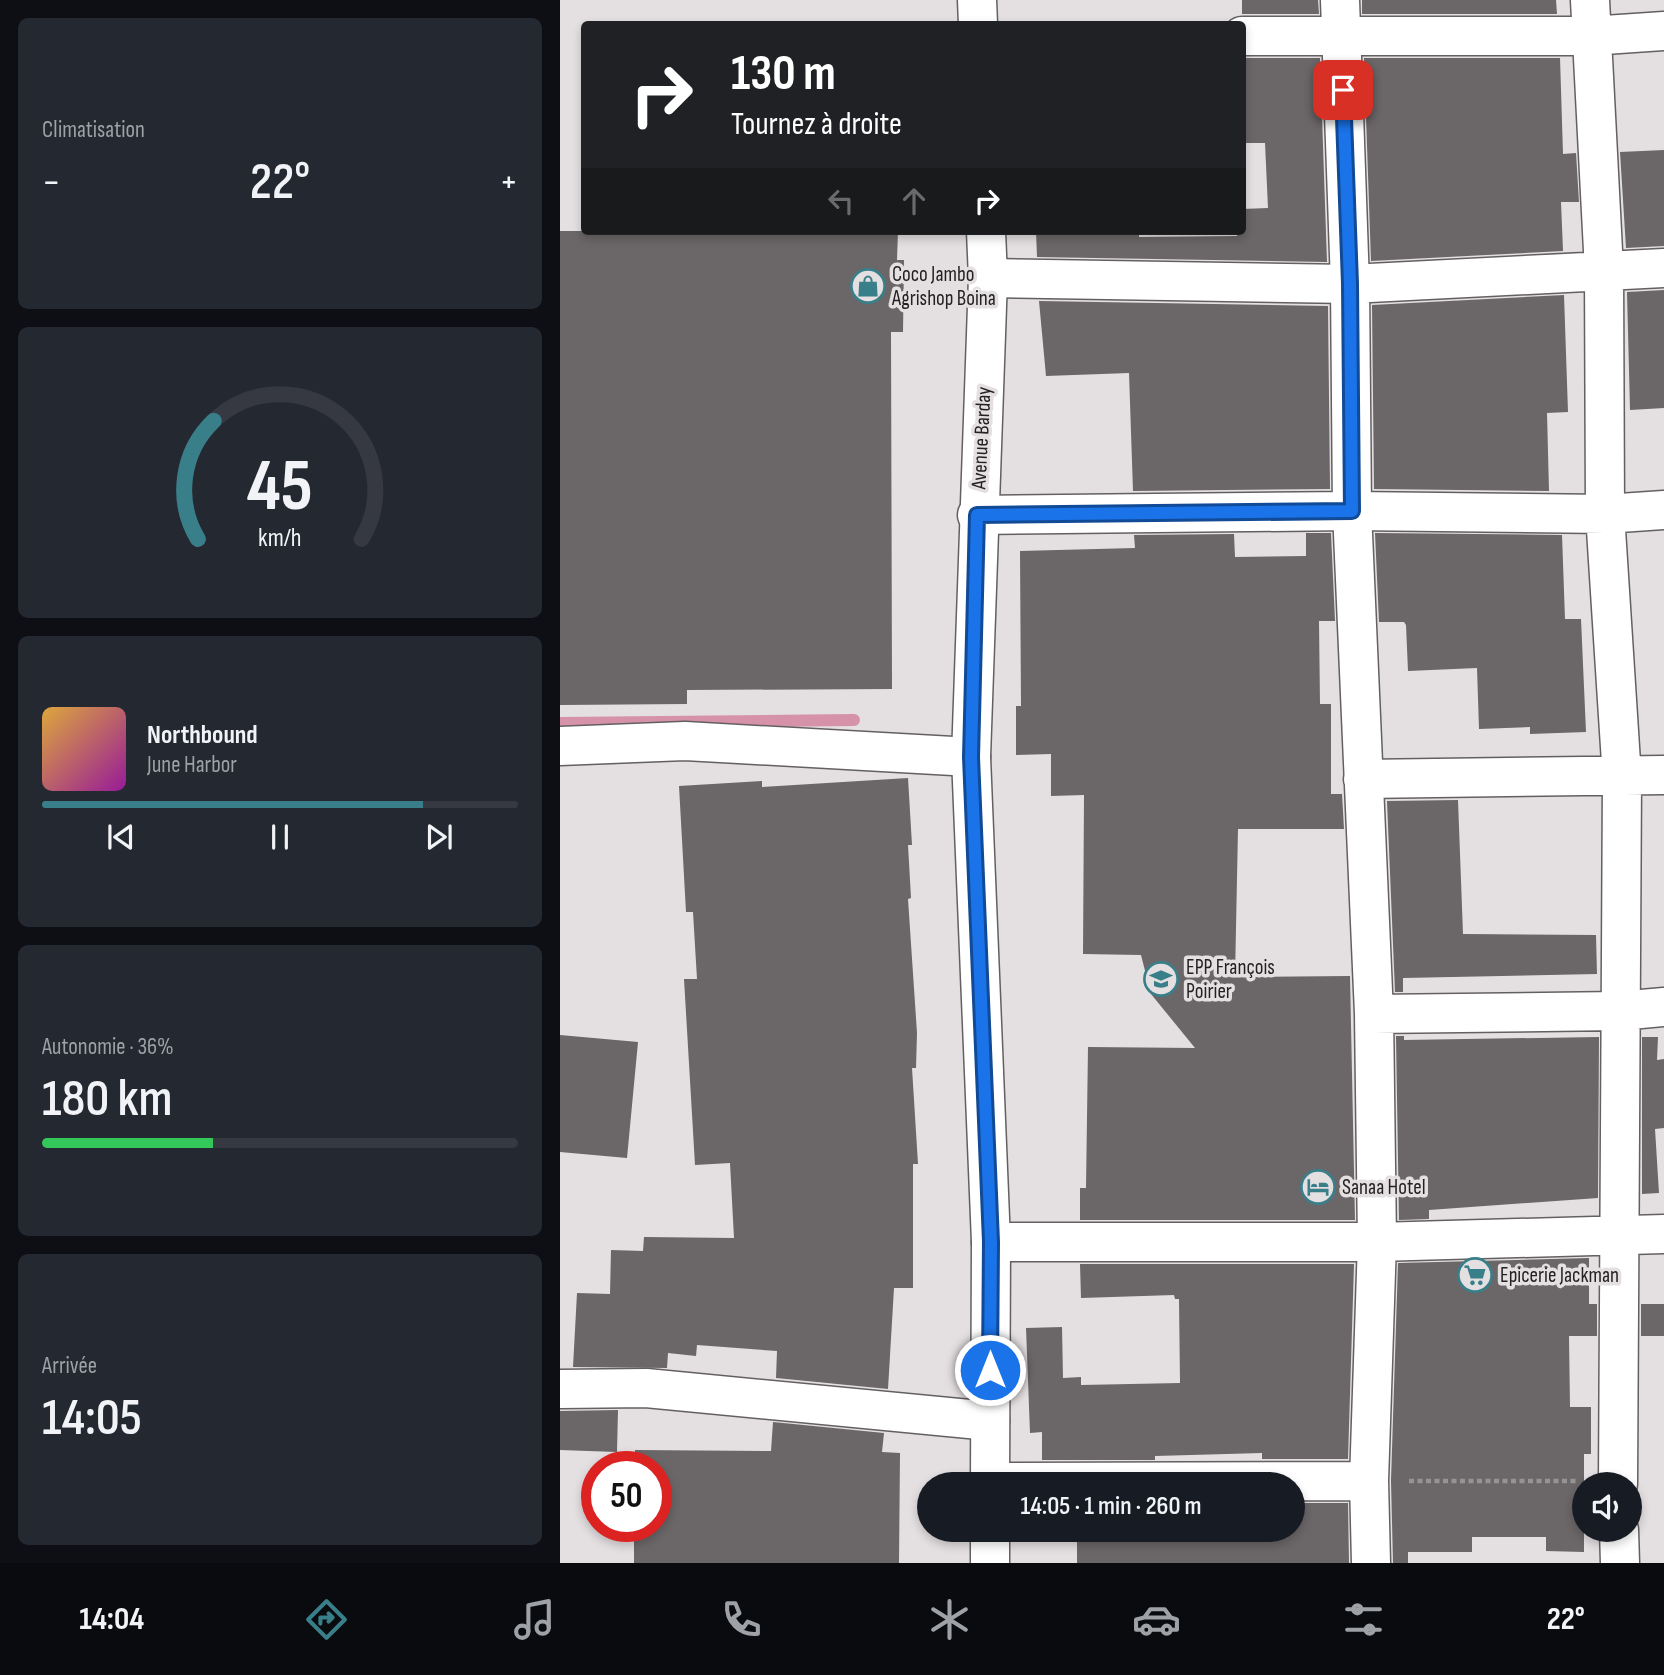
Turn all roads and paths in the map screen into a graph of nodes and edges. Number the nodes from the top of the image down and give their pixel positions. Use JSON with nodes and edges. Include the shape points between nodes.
{"nodes":[{"id":1,"x":977,"y":0,"type":"edge"},
{"id":2,"x":1341,"y":17,"type":"edge"},
{"id":3,"x":1590,"y":18,"type":"edge"},
{"id":4,"x":978,"y":21,"type":"edge"},
{"id":5,"x":1664,"y":31,"type":"edge"},
{"id":6,"x":1246,"y":35,"type":"edge"},
{"id":7,"x":986,"y":235,"type":"edge"},
{"id":8,"x":1664,"y":268,"type":"edge"},
{"id":9,"x":1604,"y":270,"type":"junction"},
{"id":10,"x":988,"y":278,"type":"junction"},
{"id":11,"x":1350,"y":284,"type":"junction"},
{"id":12,"x":1664,"y":510,"type":"edge"},
{"id":13,"x":1352,"y":511,"type":"junction"},
{"id":14,"x":1605,"y":514,"type":"junction"},
{"id":15,"x":977,"y":515,"type":"junction"},
{"id":16,"x":560,"y":746,"type":"edge"},
{"id":17,"x":971,"y":757,"type":"junction"},
{"id":18,"x":1664,"y":775,"type":"edge"},
{"id":19,"x":1622,"y":778,"type":"junction"},
{"id":20,"x":1363,"y":779,"type":"junction"},
{"id":21,"x":1664,"y":1007,"type":"edge"},
{"id":22,"x":1619,"y":1011,"type":"junction"},
{"id":23,"x":1374,"y":1014,"type":"junction"},
{"id":24,"x":1664,"y":1234,"type":"edge"},
{"id":25,"x":1618,"y":1235,"type":"junction"},
{"id":26,"x":991,"y":1242,"type":"junction"},
{"id":27,"x":1377,"y":1242,"type":"junction"},
{"id":28,"x":560,"y":1389,"type":"edge"},
{"id":29,"x":990,"y":1421,"type":"junction"},
{"id":30,"x":990,"y":1472,"type":"edge"},
{"id":31,"x":1618,"y":1472,"type":"edge"},
{"id":32,"x":1305,"y":1481,"type":"edge"},
{"id":33,"x":1369,"y":1481,"type":"junction"},
{"id":34,"x":1572,"y":1483,"type":"edge"},
{"id":35,"x":990,"y":1542,"type":"edge"},
{"id":36,"x":1619,"y":1542,"type":"edge"},
{"id":37,"x":990,"y":1563,"type":"edge"},
{"id":38,"x":1371,"y":1563,"type":"edge"},
{"id":39,"x":1620,"y":1563,"type":"edge"}],
"edges":[{"from":1,"to":4,"type":"street"},
{"from":2,"to":3,"type":"street"},
{"from":2,"to":6,"type":"street"},
{"from":2,"to":11,"type":"street"},
{"from":3,"to":5,"type":"street"},
{"from":3,"to":9,"type":"street"},
{"from":7,"to":10,"type":"street","name":"Avenue Barday"},
{"from":8,"to":9,"type":"street"},
{"from":9,"to":11,"type":"street"},
{"from":9,"to":14,"type":"street"},
{"from":10,"to":11,"type":"street"},
{"from":10,"to":15,"type":"street","name":"Avenue Barday"},
{"from":11,"to":13,"type":"street"},
{"from":12,"to":14,"type":"street"},
{"from":13,"to":14,"type":"street"},
{"from":13,"to":15,"type":"street"},
{"from":13,"to":20,"type":"street"},
{"from":14,"to":19,"type":"street"},
{"from":15,"to":17,"type":"street","name":"Avenue Barday"},
{"from":16,"to":17,"type":"street","via":[[685,741]]},
{"from":17,"to":26,"type":"street","name":"Avenue Barday"},
{"from":18,"to":19,"type":"street"},
{"from":19,"to":20,"type":"street"},
{"from":19,"to":22,"type":"street"},
{"from":20,"to":23,"type":"street"},
{"from":21,"to":22,"type":"street"},
{"from":22,"to":23,"type":"street"},
{"from":22,"to":25,"type":"street"},
{"from":23,"to":27,"type":"street"},
{"from":24,"to":25,"type":"street"},
{"from":25,"to":27,"type":"street"},
{"from":25,"to":31,"type":"street"},
{"from":26,"to":27,"type":"street"},
{"from":26,"to":29,"type":"street","name":"Avenue Barday"},
{"from":27,"to":33,"type":"street"},
{"from":28,"to":29,"type":"street","via":[[646,1388]]},
{"from":29,"to":30,"type":"street","name":"Avenue Barday"},
{"from":32,"to":33,"type":"street"},
{"from":33,"to":34,"type":"path"},
{"from":33,"to":38,"type":"street"},
{"from":35,"to":37,"type":"street"},
{"from":36,"to":39,"type":"street"}]}
